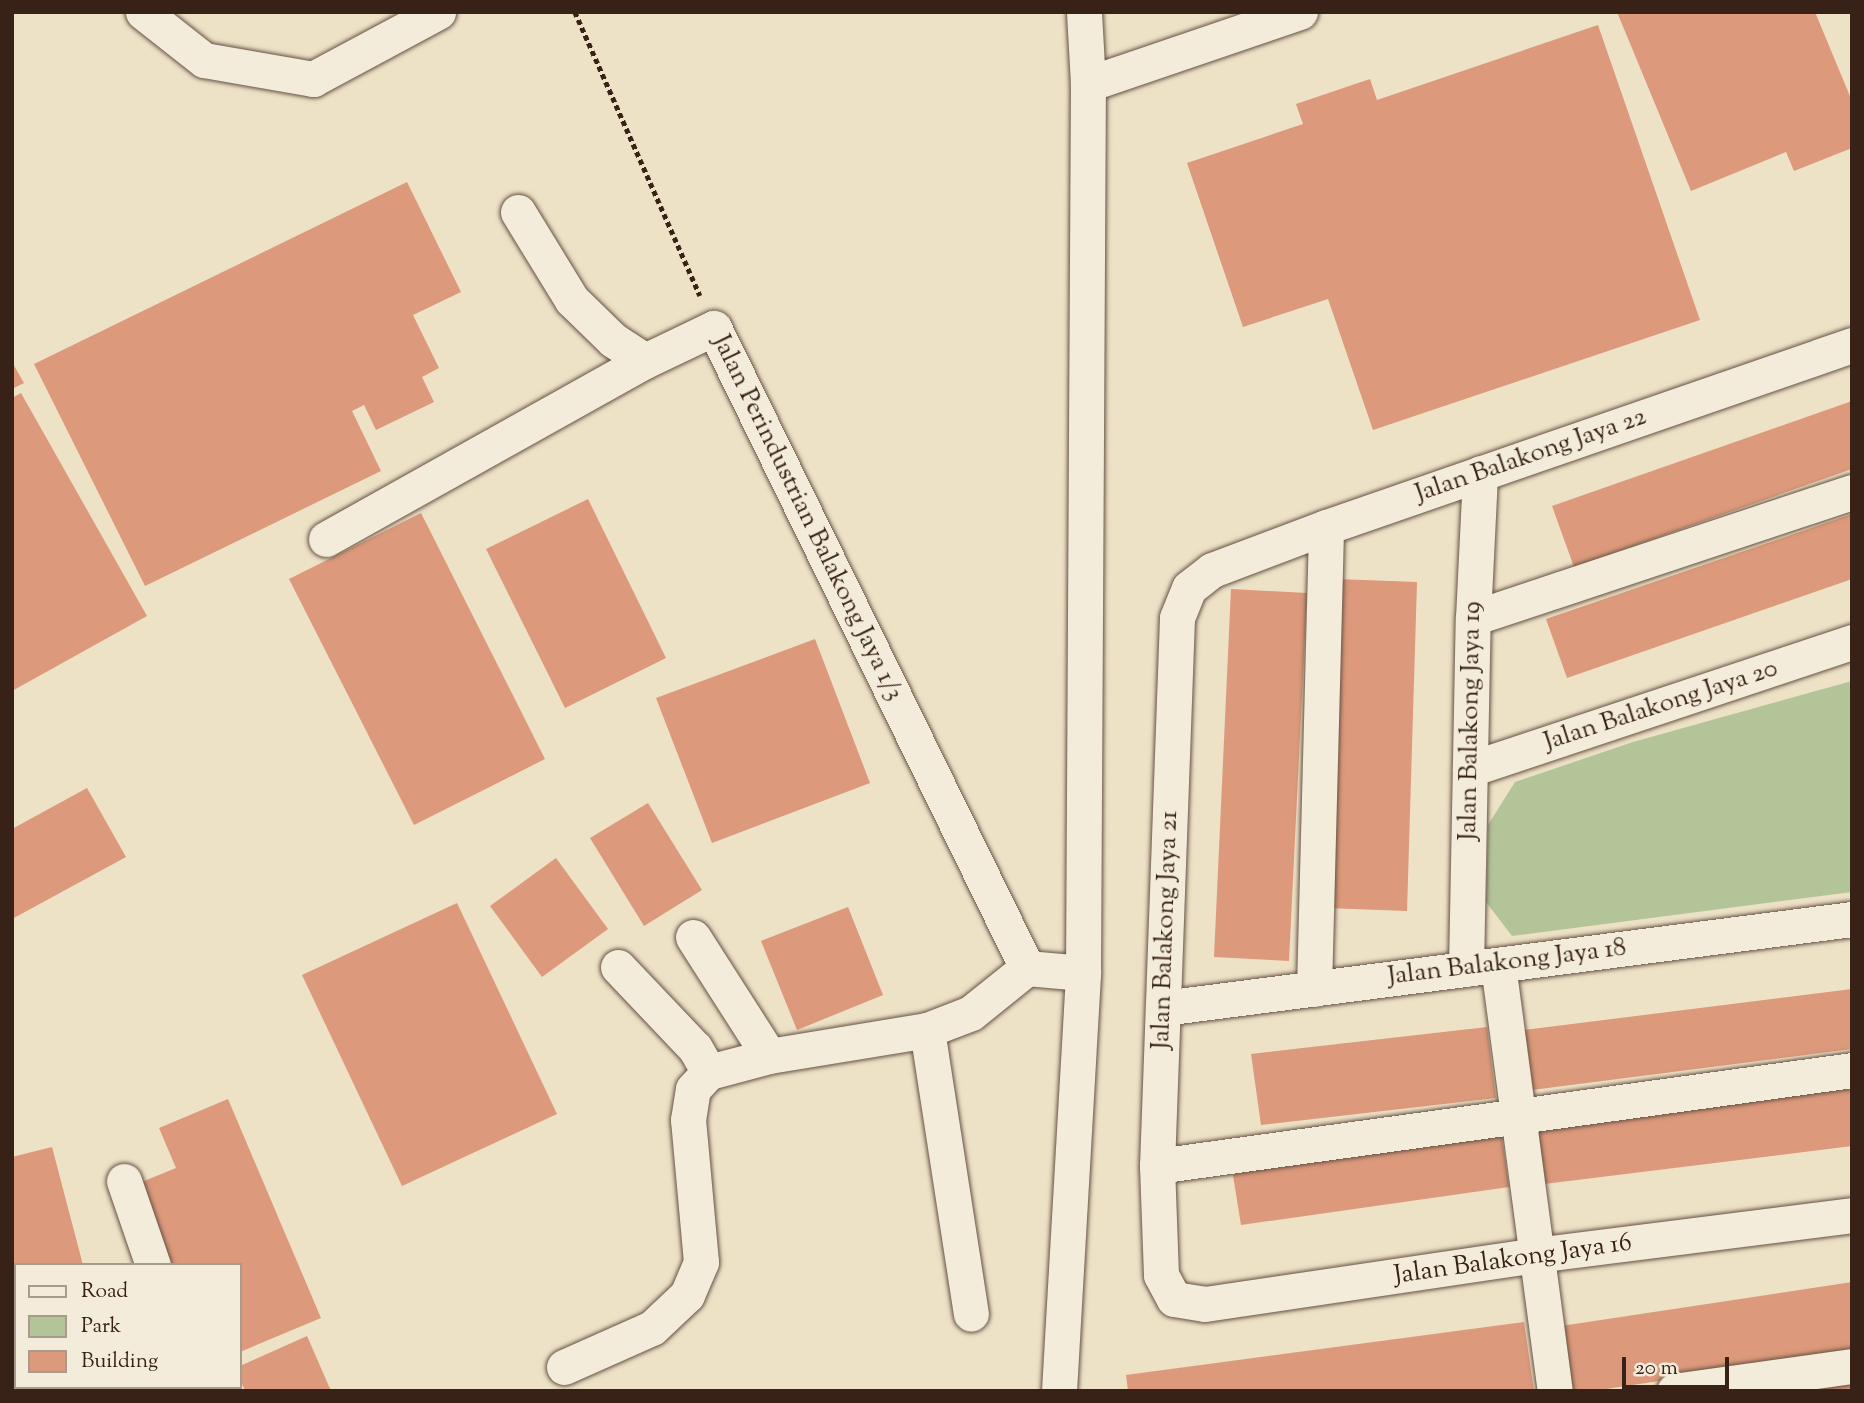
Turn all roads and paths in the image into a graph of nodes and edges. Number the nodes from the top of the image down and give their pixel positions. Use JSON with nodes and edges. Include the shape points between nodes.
{"nodes":[{"id":1,"x":143,"y":12,"type":"edge"},
{"id":2,"x":438,"y":12,"type":"edge"},
{"id":3,"x":575,"y":12,"type":"edge"},
{"id":4,"x":1084,"y":12,"type":"edge"},
{"id":5,"x":1300,"y":12,"type":"edge"},
{"id":6,"x":1088,"y":84,"type":"junction"},
{"id":7,"x":518,"y":212,"type":"dead end"},
{"id":8,"x":714,"y":328,"type":"junction"},
{"id":9,"x":1852,"y":345,"type":"edge"},
{"id":10,"x":645,"y":361,"type":"junction"},
{"id":11,"x":1480,"y":473,"type":"junction"},
{"id":12,"x":1852,"y":492,"type":"edge"},
{"id":13,"x":1326,"y":527,"type":"junction"},
{"id":14,"x":326,"y":539,"type":"dead end"},
{"id":15,"x":1212,"y":570,"type":"joint"},
{"id":16,"x":1474,"y":618,"type":"junction"},
{"id":17,"x":1852,"y":642,"type":"edge"},
{"id":18,"x":1469,"y":769,"type":"junction"},
{"id":19,"x":1852,"y":919,"type":"edge"},
{"id":20,"x":692,"y":937,"type":"dead end"},
{"id":21,"x":618,"y":967,"type":"dead end"},
{"id":22,"x":1482,"y":967,"type":"junction"},
{"id":23,"x":1027,"y":968,"type":"junction"},
{"id":24,"x":1083,"y":973,"type":"junction"},
{"id":25,"x":1314,"y":989,"type":"junction"},
{"id":26,"x":1163,"y":1008,"type":"junction"},
{"id":27,"x":927,"y":1030,"type":"junction"},
{"id":28,"x":769,"y":1056,"type":"junction"},
{"id":29,"x":1852,"y":1070,"type":"edge"},
{"id":30,"x":709,"y":1072,"type":"junction"},
{"id":31,"x":1517,"y":1116,"type":"junction"},
{"id":32,"x":1157,"y":1166,"type":"junction"},
{"id":33,"x":124,"y":1181,"type":"dead end"},
{"id":34,"x":1852,"y":1215,"type":"edge"},
{"id":35,"x":1536,"y":1255,"type":"junction"},
{"id":36,"x":152,"y":1263,"type":"edge"},
{"id":37,"x":1174,"y":1299,"type":"joint"},
{"id":38,"x":971,"y":1314,"type":"dead end"},
{"id":39,"x":1852,"y":1366,"type":"edge"},
{"id":40,"x":564,"y":1367,"type":"dead end"},
{"id":41,"x":1059,"y":1391,"type":"edge"},
{"id":42,"x":1555,"y":1391,"type":"edge"},
{"id":43,"x":1674,"y":1391,"type":"edge"}],
"edges":[{"from":1,"to":2,"type":"street","via":[[204,60],[313,79]]},
{"from":3,"to":8,"type":"path","name":"Jalan Perindustrian Balakong Jaya 1/3"},
{"from":4,"to":6,"type":"street"},
{"from":5,"to":6,"type":"street"},
{"from":6,"to":24,"type":"street"},
{"from":7,"to":10,"type":"street","via":[[572,300],[613,340]]},
{"from":8,"to":10,"type":"street"},
{"from":8,"to":23,"type":"street","name":"Jalan Perindustrian Balakong Jaya 1/3"},
{"from":9,"to":11,"type":"street","name":"Jalan Balakong Jaya 22"},
{"from":10,"to":14,"type":"street"},
{"from":11,"to":13,"type":"street","name":"Jalan Balakong Jaya 22"},
{"from":11,"to":16,"type":"street","name":"Jalan Balakong Jaya 19"},
{"from":12,"to":16,"type":"street"},
{"from":13,"to":15,"type":"street","name":"Jalan Balakong Jaya 22"},
{"from":13,"to":25,"type":"street"},
{"from":15,"to":26,"type":"street","name":"Jalan Balakong Jaya 21","via":[[1189,588],[1177,618]]},
{"from":16,"to":18,"type":"street","name":"Jalan Balakong Jaya 19"},
{"from":17,"to":18,"type":"street","name":"Jalan Balakong Jaya 20"},
{"from":18,"to":22,"type":"street","name":"Jalan Balakong Jaya 19"},
{"from":19,"to":22,"type":"street","name":"Jalan Balakong Jaya 18"},
{"from":20,"to":28,"type":"street"},
{"from":21,"to":30,"type":"street","via":[[695,1048]]},
{"from":22,"to":25,"type":"street","name":"Jalan Balakong Jaya 18"},
{"from":22,"to":31,"type":"street","name":"Jalan Balakong Jaya 19"},
{"from":23,"to":24,"type":"street"},
{"from":23,"to":27,"type":"street","via":[[971,1013]]},
{"from":24,"to":41,"type":"street"},
{"from":25,"to":26,"type":"street","name":"Jalan Balakong Jaya 18"},
{"from":26,"to":32,"type":"street","name":"Jalan Balakong Jaya 21"},
{"from":27,"to":28,"type":"street"},
{"from":27,"to":38,"type":"street"},
{"from":28,"to":30,"type":"street"},
{"from":29,"to":31,"type":"street"},
{"from":30,"to":40,"type":"street","via":[[693,1089],[688,1120],[701,1262],[687,1295],[652,1328]]},
{"from":31,"to":32,"type":"street"},
{"from":31,"to":35,"type":"street","name":"Jalan Balakong Jaya 19"},
{"from":32,"to":37,"type":"street","name":"Jalan Balakong Jaya 21","via":[[1161,1275]]},
{"from":33,"to":36,"type":"street"},
{"from":34,"to":35,"type":"street","name":"Jalan Balakong Jaya 16"},
{"from":35,"to":37,"type":"street","name":"Jalan Balakong Jaya 16","via":[[1205,1304]]},
{"from":35,"to":42,"type":"street","name":"Jalan Balakong Jaya 19"},
{"from":39,"to":43,"type":"street"}]}
